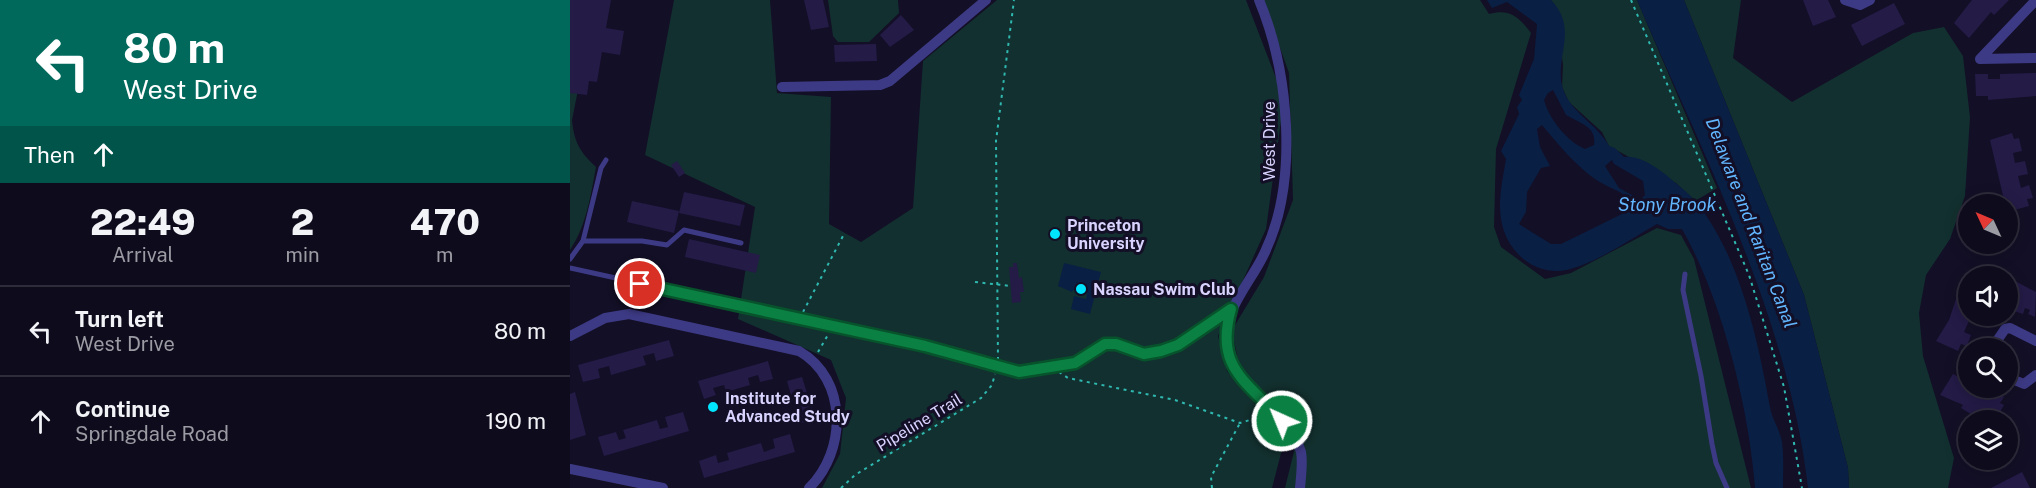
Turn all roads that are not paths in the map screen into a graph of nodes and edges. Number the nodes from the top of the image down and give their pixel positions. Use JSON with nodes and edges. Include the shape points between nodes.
{"nodes":[{"id":1,"x":986,"y":0,"type":"edge"},
{"id":2,"x":1259,"y":0,"type":"edge"},
{"id":3,"x":1845,"y":0,"type":"edge"},
{"id":4,"x":1870,"y":0,"type":"edge"},
{"id":5,"x":2036,"y":0,"type":"edge"},
{"id":6,"x":2036,"y":58,"type":"edge"},
{"id":7,"x":782,"y":87,"type":"dead end"},
{"id":8,"x":606,"y":160,"type":"dead end"},
{"id":9,"x":583,"y":241,"type":"junction"},
{"id":10,"x":741,"y":243,"type":"dead end"},
{"id":11,"x":570,"y":259,"type":"edge"},
{"id":12,"x":570,"y":268,"type":"edge"},
{"id":13,"x":1685,"y":274,"type":"dead end"},
{"id":14,"x":1231,"y":309,"type":"junction"},
{"id":15,"x":570,"y":336,"type":"edge"},
{"id":16,"x":1998,"y":338,"type":"edge"},
{"id":17,"x":2036,"y":340,"type":"edge"},
{"id":18,"x":2036,"y":375,"type":"edge"},
{"id":19,"x":2018,"y":382,"type":"edge"},
{"id":20,"x":570,"y":469,"type":"edge"},
{"id":21,"x":663,"y":488,"type":"edge"},
{"id":22,"x":809,"y":488,"type":"edge"},
{"id":23,"x":1300,"y":488,"type":"edge"},
{"id":24,"x":1727,"y":488,"type":"edge"}],
"edges":[{"from":1,"to":7,"type":"street","via":[[890,81],[880,85]]},
{"from":2,"to":14,"type":"street","name":"West Drive","via":[[1271,28],[1283,82],[1285,184],[1266,252]]},
{"from":3,"to":4,"type":"street","via":[[1860,5]]},
{"from":5,"to":6,"type":"street","via":[[1980,59]]},
{"from":8,"to":9,"type":"lane"},
{"from":9,"to":10,"type":"lane","via":[[667,245],[684,230]]},
{"from":9,"to":11,"type":"lane"},
{"from":12,"to":14,"type":"lane","name":"West Drive","via":[[953,353],[1019,372],[1086,358],[1105,344],[1144,354],[1161,351],[1178,345]]},
{"from":13,"to":24,"type":"lane","via":[[1683,290],[1712,444]]},
{"from":14,"to":23,"type":"street","name":"West Drive","via":[[1226,327],[1231,365],[1293,433],[1301,454]]},
{"from":15,"to":22,"type":"street","via":[[605,318],[629,314],[799,351],[813,359],[825,372],[836,418],[835,443],[828,464]]},
{"from":16,"to":17,"type":"street","via":[[2010,328]]},
{"from":18,"to":19,"type":"street","via":[[2024,384]]},
{"from":20,"to":21,"type":"street"}]}
